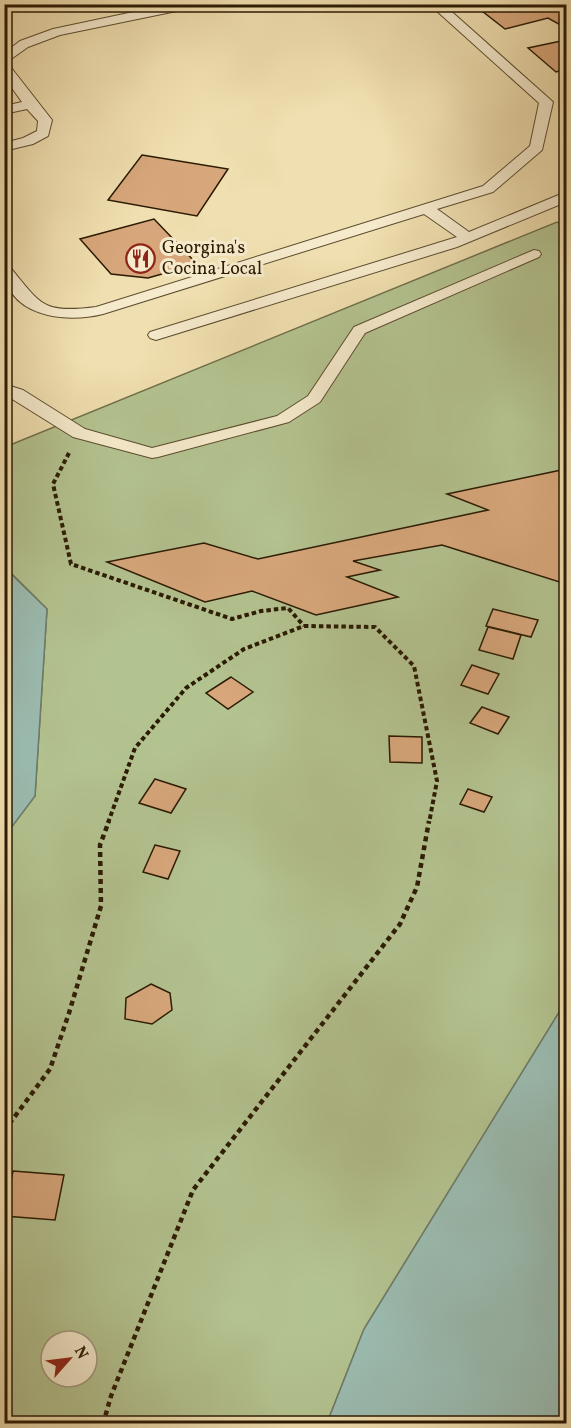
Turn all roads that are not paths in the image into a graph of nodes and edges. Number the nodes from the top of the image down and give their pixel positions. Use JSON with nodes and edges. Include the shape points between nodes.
{"nodes":[{"id":1,"x":191,"y":4,"type":"edge"},
{"id":2,"x":435,"y":4,"type":"edge"},
{"id":3,"x":4,"y":60,"type":"edge"},
{"id":4,"x":4,"y":68,"type":"edge"},
{"id":5,"x":30,"y":104,"type":"junction"},
{"id":6,"x":4,"y":110,"type":"edge"},
{"id":7,"x":4,"y":147,"type":"edge"},
{"id":8,"x":567,"y":197,"type":"edge"},
{"id":9,"x":426,"y":208,"type":"junction"},
{"id":10,"x":467,"y":237,"type":"junction"},
{"id":11,"x":534,"y":254,"type":"dead end"},
{"id":12,"x":4,"y":269,"type":"edge"},
{"id":13,"x":156,"y":335,"type":"dead end"},
{"id":14,"x":4,"y":389,"type":"edge"}],
"edges":[{"from":1,"to":3,"type":"lane","via":[[57,32],[24,44]]},
{"from":2,"to":9,"type":"lane","via":[[546,102],[537,147],[488,189]]},
{"from":4,"to":5,"type":"lane"},
{"from":5,"to":6,"type":"lane"},
{"from":5,"to":7,"type":"lane","via":[[45,120],[44,133]]},
{"from":8,"to":10,"type":"lane"},
{"from":9,"to":10,"type":"lane"},
{"from":9,"to":12,"type":"lane","via":[[79,314],[55,312],[32,303]]},
{"from":10,"to":13,"type":"lane"},
{"from":11,"to":14,"type":"lane","via":[[359,330],[314,399],[282,419],[152,453],[79,433],[17,393]]}]}
